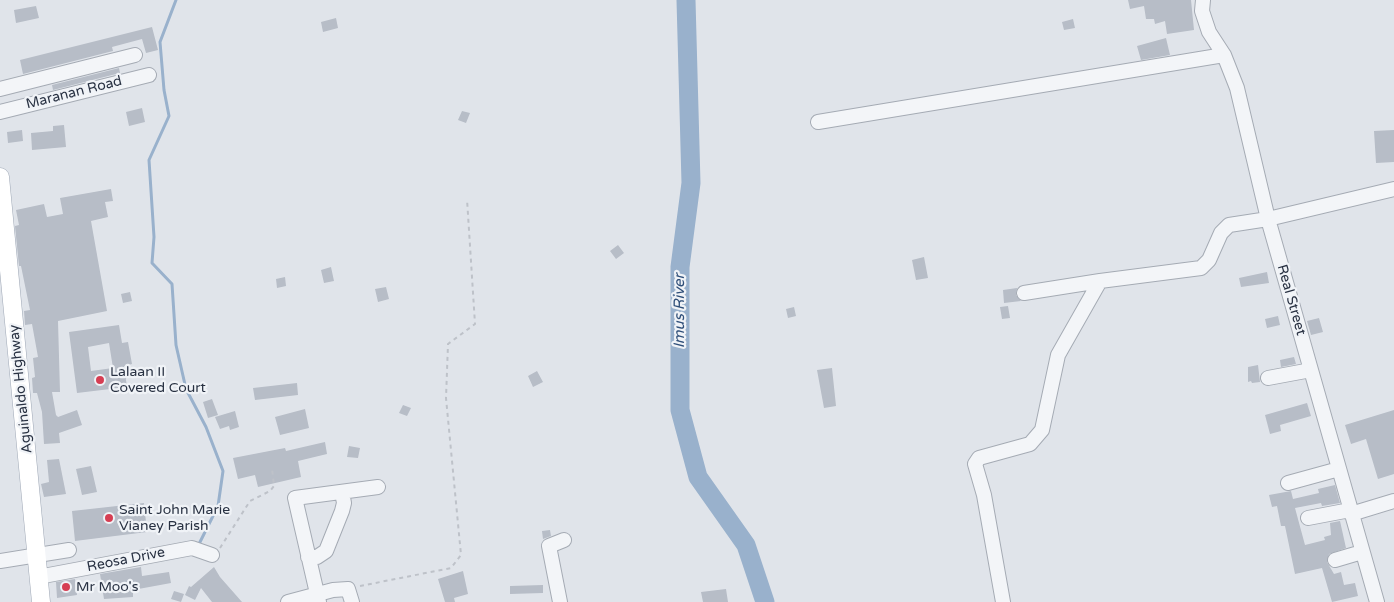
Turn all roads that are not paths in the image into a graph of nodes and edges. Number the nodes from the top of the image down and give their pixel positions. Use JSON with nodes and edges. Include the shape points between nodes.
{"nodes":[{"id":1,"x":1203,"y":0,"type":"edge"},
{"id":2,"x":135,"y":55,"type":"dead end"},
{"id":3,"x":1224,"y":55,"type":"junction"},
{"id":4,"x":149,"y":75,"type":"dead end"},
{"id":5,"x":0,"y":89,"type":"edge"},
{"id":6,"x":0,"y":112,"type":"edge"},
{"id":7,"x":818,"y":122,"type":"dead end"},
{"id":8,"x":0,"y":177,"type":"edge"},
{"id":9,"x":1394,"y":189,"type":"edge"},
{"id":10,"x":2,"y":213,"type":"edge"},
{"id":11,"x":1268,"y":219,"type":"junction"},
{"id":12,"x":1100,"y":281,"type":"junction"},
{"id":13,"x":1024,"y":293,"type":"dead end"},
{"id":14,"x":1310,"y":370,"type":"junction"},
{"id":15,"x":1268,"y":378,"type":"dead end"},
{"id":16,"x":1338,"y":469,"type":"junction"},
{"id":17,"x":1288,"y":483,"type":"dead end"},
{"id":18,"x":378,"y":487,"type":"dead end"},
{"id":19,"x":342,"y":492,"type":"junction"},
{"id":20,"x":1394,"y":501,"type":"edge"},
{"id":21,"x":1351,"y":512,"type":"junction"},
{"id":22,"x":1308,"y":518,"type":"dead end"},
{"id":23,"x":564,"y":540,"type":"dead end"},
{"id":24,"x":69,"y":550,"type":"dead end"},
{"id":25,"x":1362,"y":552,"type":"junction"},
{"id":26,"x":36,"y":554,"type":"junction"},
{"id":27,"x":212,"y":555,"type":"road end"},
{"id":28,"x":308,"y":557,"type":"junction"},
{"id":29,"x":0,"y":560,"type":"edge"},
{"id":30,"x":1335,"y":560,"type":"dead end"},
{"id":31,"x":38,"y":577,"type":"junction"},
{"id":32,"x":350,"y":595,"type":"edge"},
{"id":33,"x":318,"y":599,"type":"edge"},
{"id":34,"x":41,"y":602,"type":"edge"},
{"id":35,"x":288,"y":602,"type":"edge"},
{"id":36,"x":560,"y":602,"type":"edge"},
{"id":37,"x":1003,"y":602,"type":"edge"},
{"id":38,"x":1377,"y":602,"type":"edge"}],
"edges":[{"from":1,"to":3,"type":"street","name":"Real Street","via":[[1202,11],[1209,32]]},
{"from":2,"to":5,"type":"street"},
{"from":3,"to":7,"type":"street"},
{"from":3,"to":11,"type":"street","name":"Real Street","via":[[1237,88]]},
{"from":4,"to":6,"type":"street","name":"Maranan Road"},
{"from":8,"to":10,"type":"main road","name":"Aguinaldo Highway"},
{"from":9,"to":11,"type":"street"},
{"from":10,"to":26,"type":"main road","name":"Aguinaldo Highway"},
{"from":11,"to":12,"type":"street","via":[[1229,225],[1201,268]]},
{"from":11,"to":14,"type":"street","name":"Real Street"},
{"from":12,"to":13,"type":"street"},
{"from":12,"to":37,"type":"street","via":[[1058,355],[1042,430],[1030,444],[979,458],[975,464],[984,495]]},
{"from":14,"to":15,"type":"street"},
{"from":14,"to":16,"type":"street","name":"Real Street"},
{"from":16,"to":17,"type":"street"},
{"from":16,"to":21,"type":"street","name":"Real Street"},
{"from":18,"to":19,"type":"street"},
{"from":19,"to":28,"type":"street","via":[[342,511],[326,551],[317,557]]},
{"from":19,"to":28,"type":"street","via":[[295,498]]},
{"from":20,"to":21,"type":"street"},
{"from":21,"to":22,"type":"street"},
{"from":21,"to":25,"type":"street","name":"Real Street"},
{"from":23,"to":36,"type":"street","via":[[549,546]]},
{"from":24,"to":26,"type":"street"},
{"from":25,"to":30,"type":"street"},
{"from":25,"to":38,"type":"street","name":"Real Street"},
{"from":26,"to":29,"type":"street"},
{"from":26,"to":31,"type":"main road","name":"Aguinaldo Highway"},
{"from":27,"to":31,"type":"street","name":"Reosa Drive","via":[[192,548]]},
{"from":28,"to":33,"type":"street"},
{"from":31,"to":34,"type":"main road","name":"Aguinaldo Highway"},
{"from":32,"to":33,"type":"street","via":[[333,590]]},
{"from":33,"to":35,"type":"street"}]}
